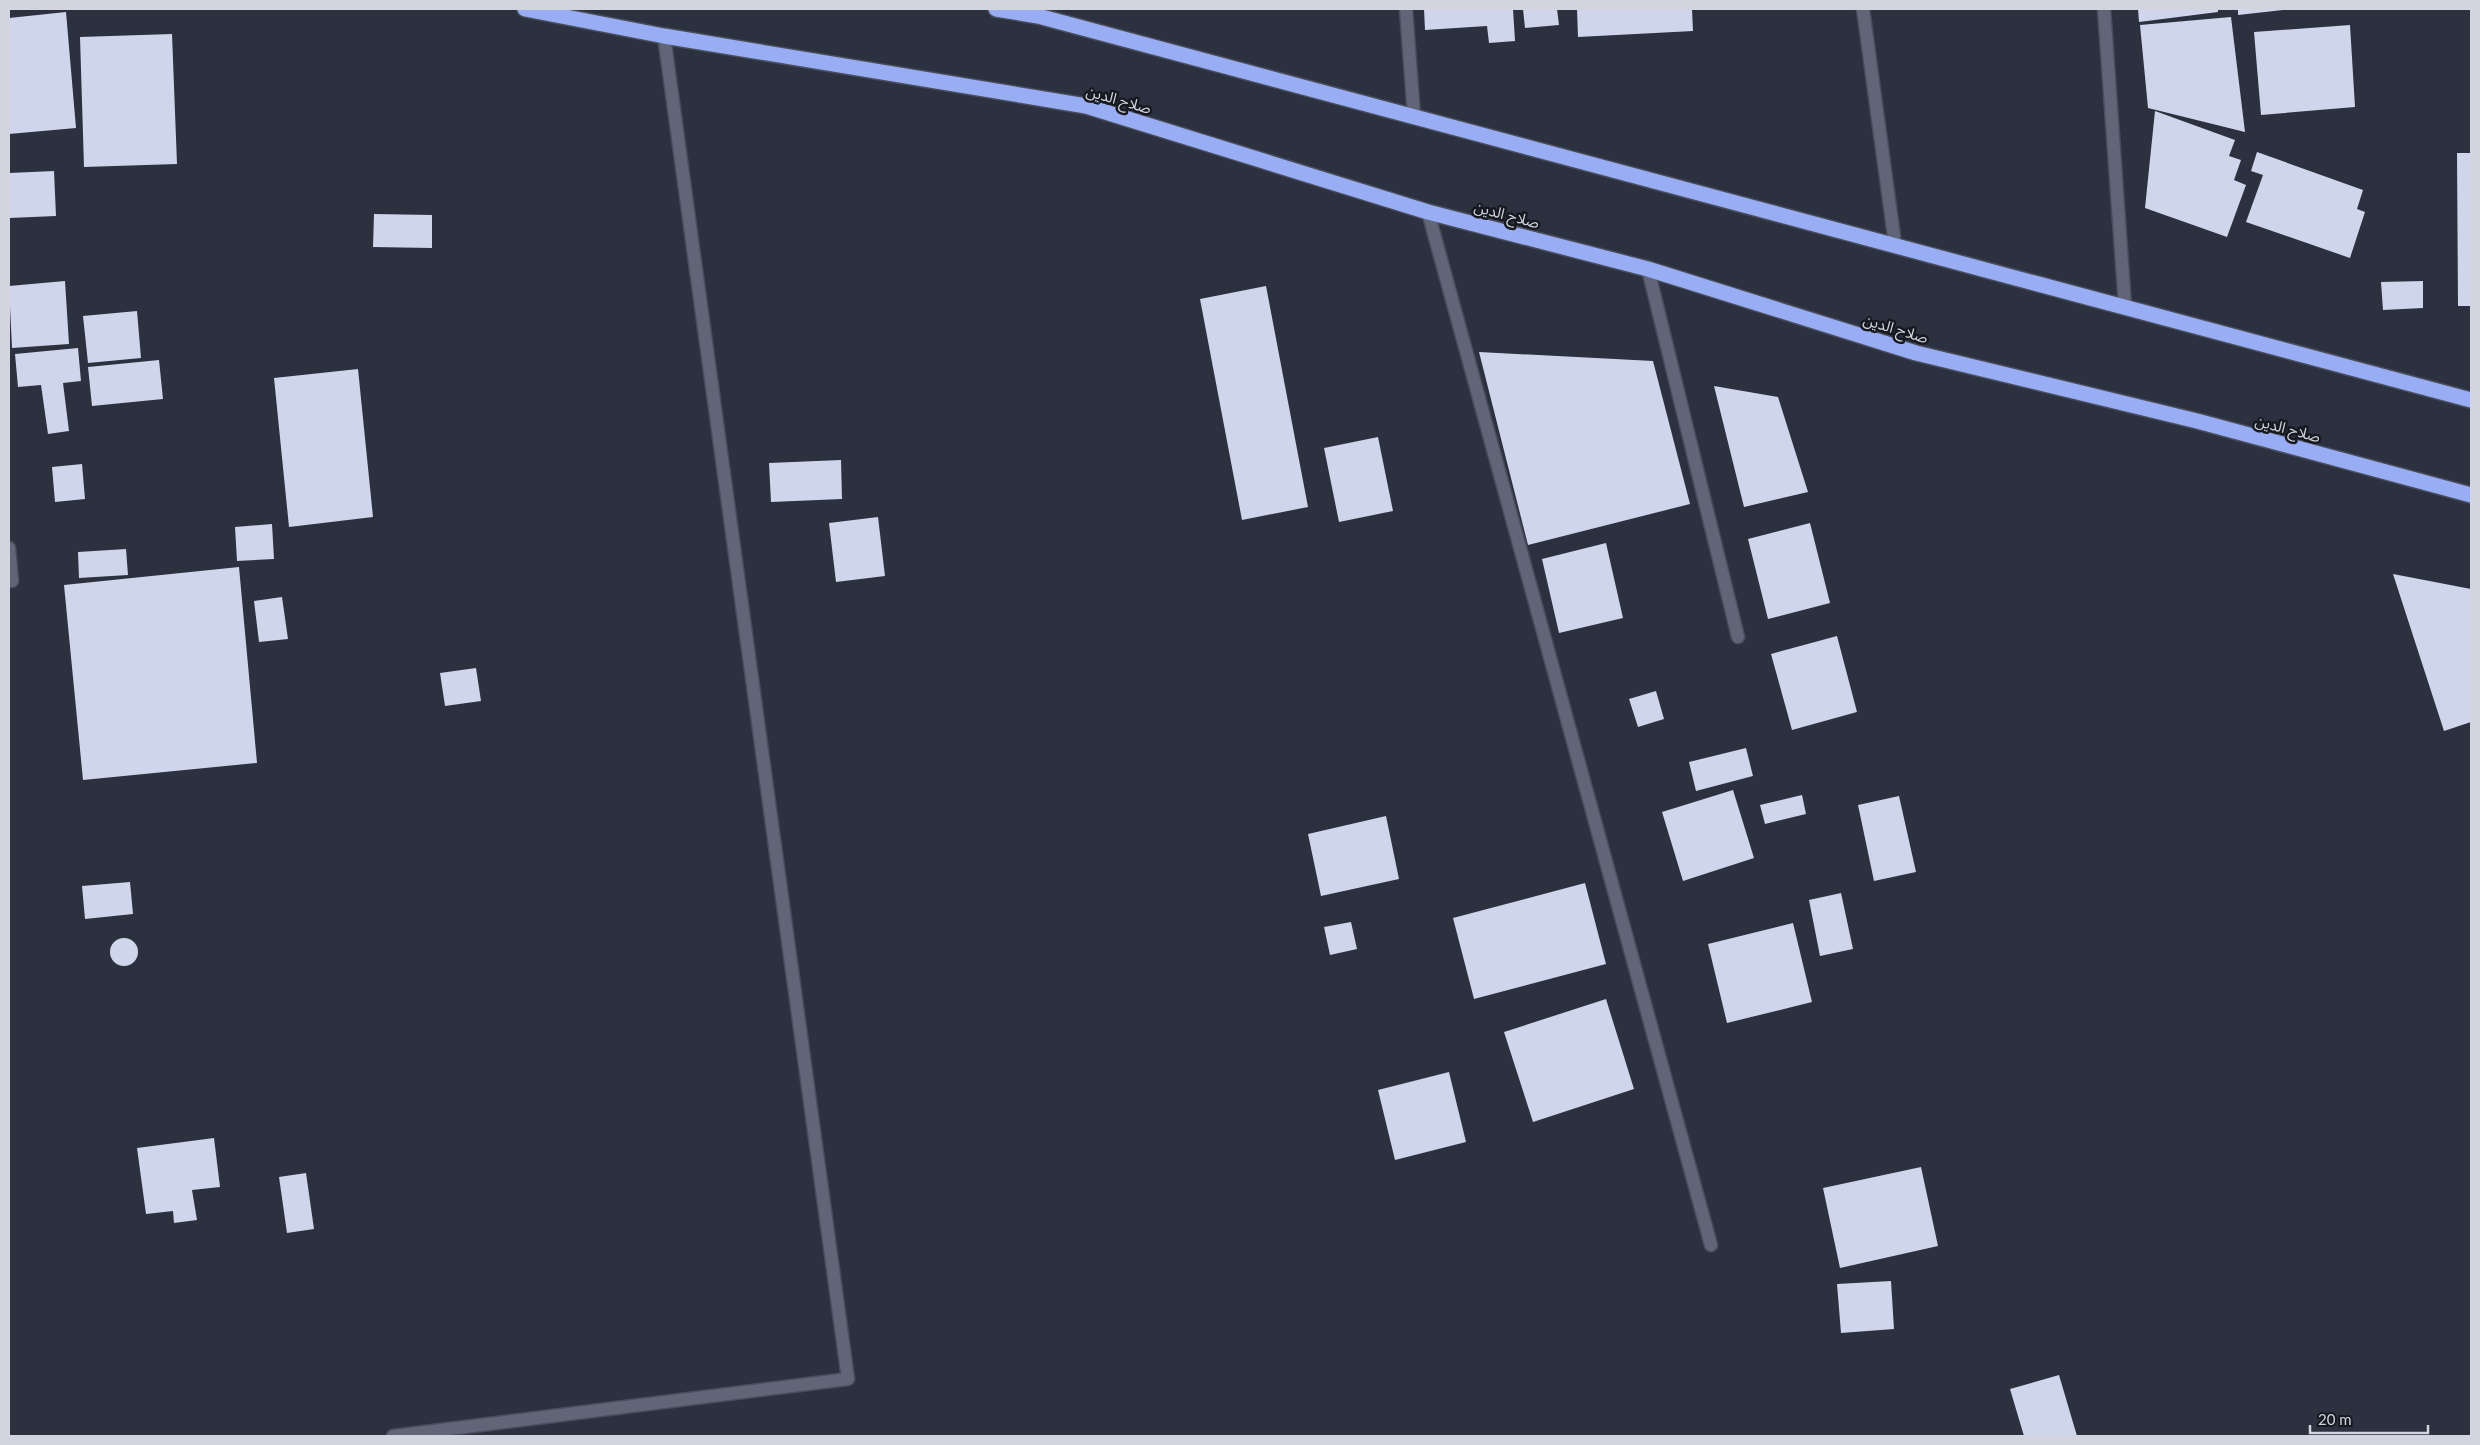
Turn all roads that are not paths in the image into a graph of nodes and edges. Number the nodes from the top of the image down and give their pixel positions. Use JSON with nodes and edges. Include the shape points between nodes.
{"nodes":[{"id":1,"x":525,"y":9,"type":"edge"},
{"id":2,"x":996,"y":9,"type":"edge"},
{"id":3,"x":1406,"y":9,"type":"edge"},
{"id":4,"x":1863,"y":9,"type":"edge"},
{"id":5,"x":2104,"y":9,"type":"edge"},
{"id":6,"x":1038,"y":12,"type":"edge"},
{"id":7,"x":664,"y":36,"type":"junction"},
{"id":8,"x":1414,"y":116,"type":"junction"},
{"id":9,"x":1428,"y":212,"type":"junction"},
{"id":10,"x":1895,"y":244,"type":"junction"},
{"id":11,"x":1648,"y":269,"type":"junction"},
{"id":12,"x":2126,"y":306,"type":"junction"},
{"id":13,"x":2471,"y":400,"type":"edge"},
{"id":14,"x":2471,"y":495,"type":"edge"},
{"id":15,"x":9,"y":548,"type":"edge"},
{"id":16,"x":12,"y":580,"type":"dead end"},
{"id":17,"x":1738,"y":637,"type":"dead end"},
{"id":18,"x":1711,"y":1244,"type":"dead end"},
{"id":19,"x":392,"y":1436,"type":"edge"}],
"edges":[{"from":1,"to":7,"type":"highway","name":"صلاح الدين"},
{"from":2,"to":6,"type":"highway"},
{"from":3,"to":8,"type":"street"},
{"from":4,"to":10,"type":"street"},
{"from":5,"to":12,"type":"street"},
{"from":6,"to":8,"type":"highway"},
{"from":7,"to":9,"type":"highway","name":"صلاح الدين","via":[[1086,106]]},
{"from":7,"to":19,"type":"street","via":[[848,1379]]},
{"from":8,"to":10,"type":"highway"},
{"from":9,"to":11,"type":"highway","name":"صلاح الدين"},
{"from":9,"to":18,"type":"street"},
{"from":10,"to":12,"type":"highway"},
{"from":11,"to":14,"type":"highway","name":"صلاح الدين","via":[[1916,353],[2197,421]]},
{"from":11,"to":17,"type":"street"},
{"from":12,"to":13,"type":"highway"},
{"from":15,"to":16,"type":"street"}]}
